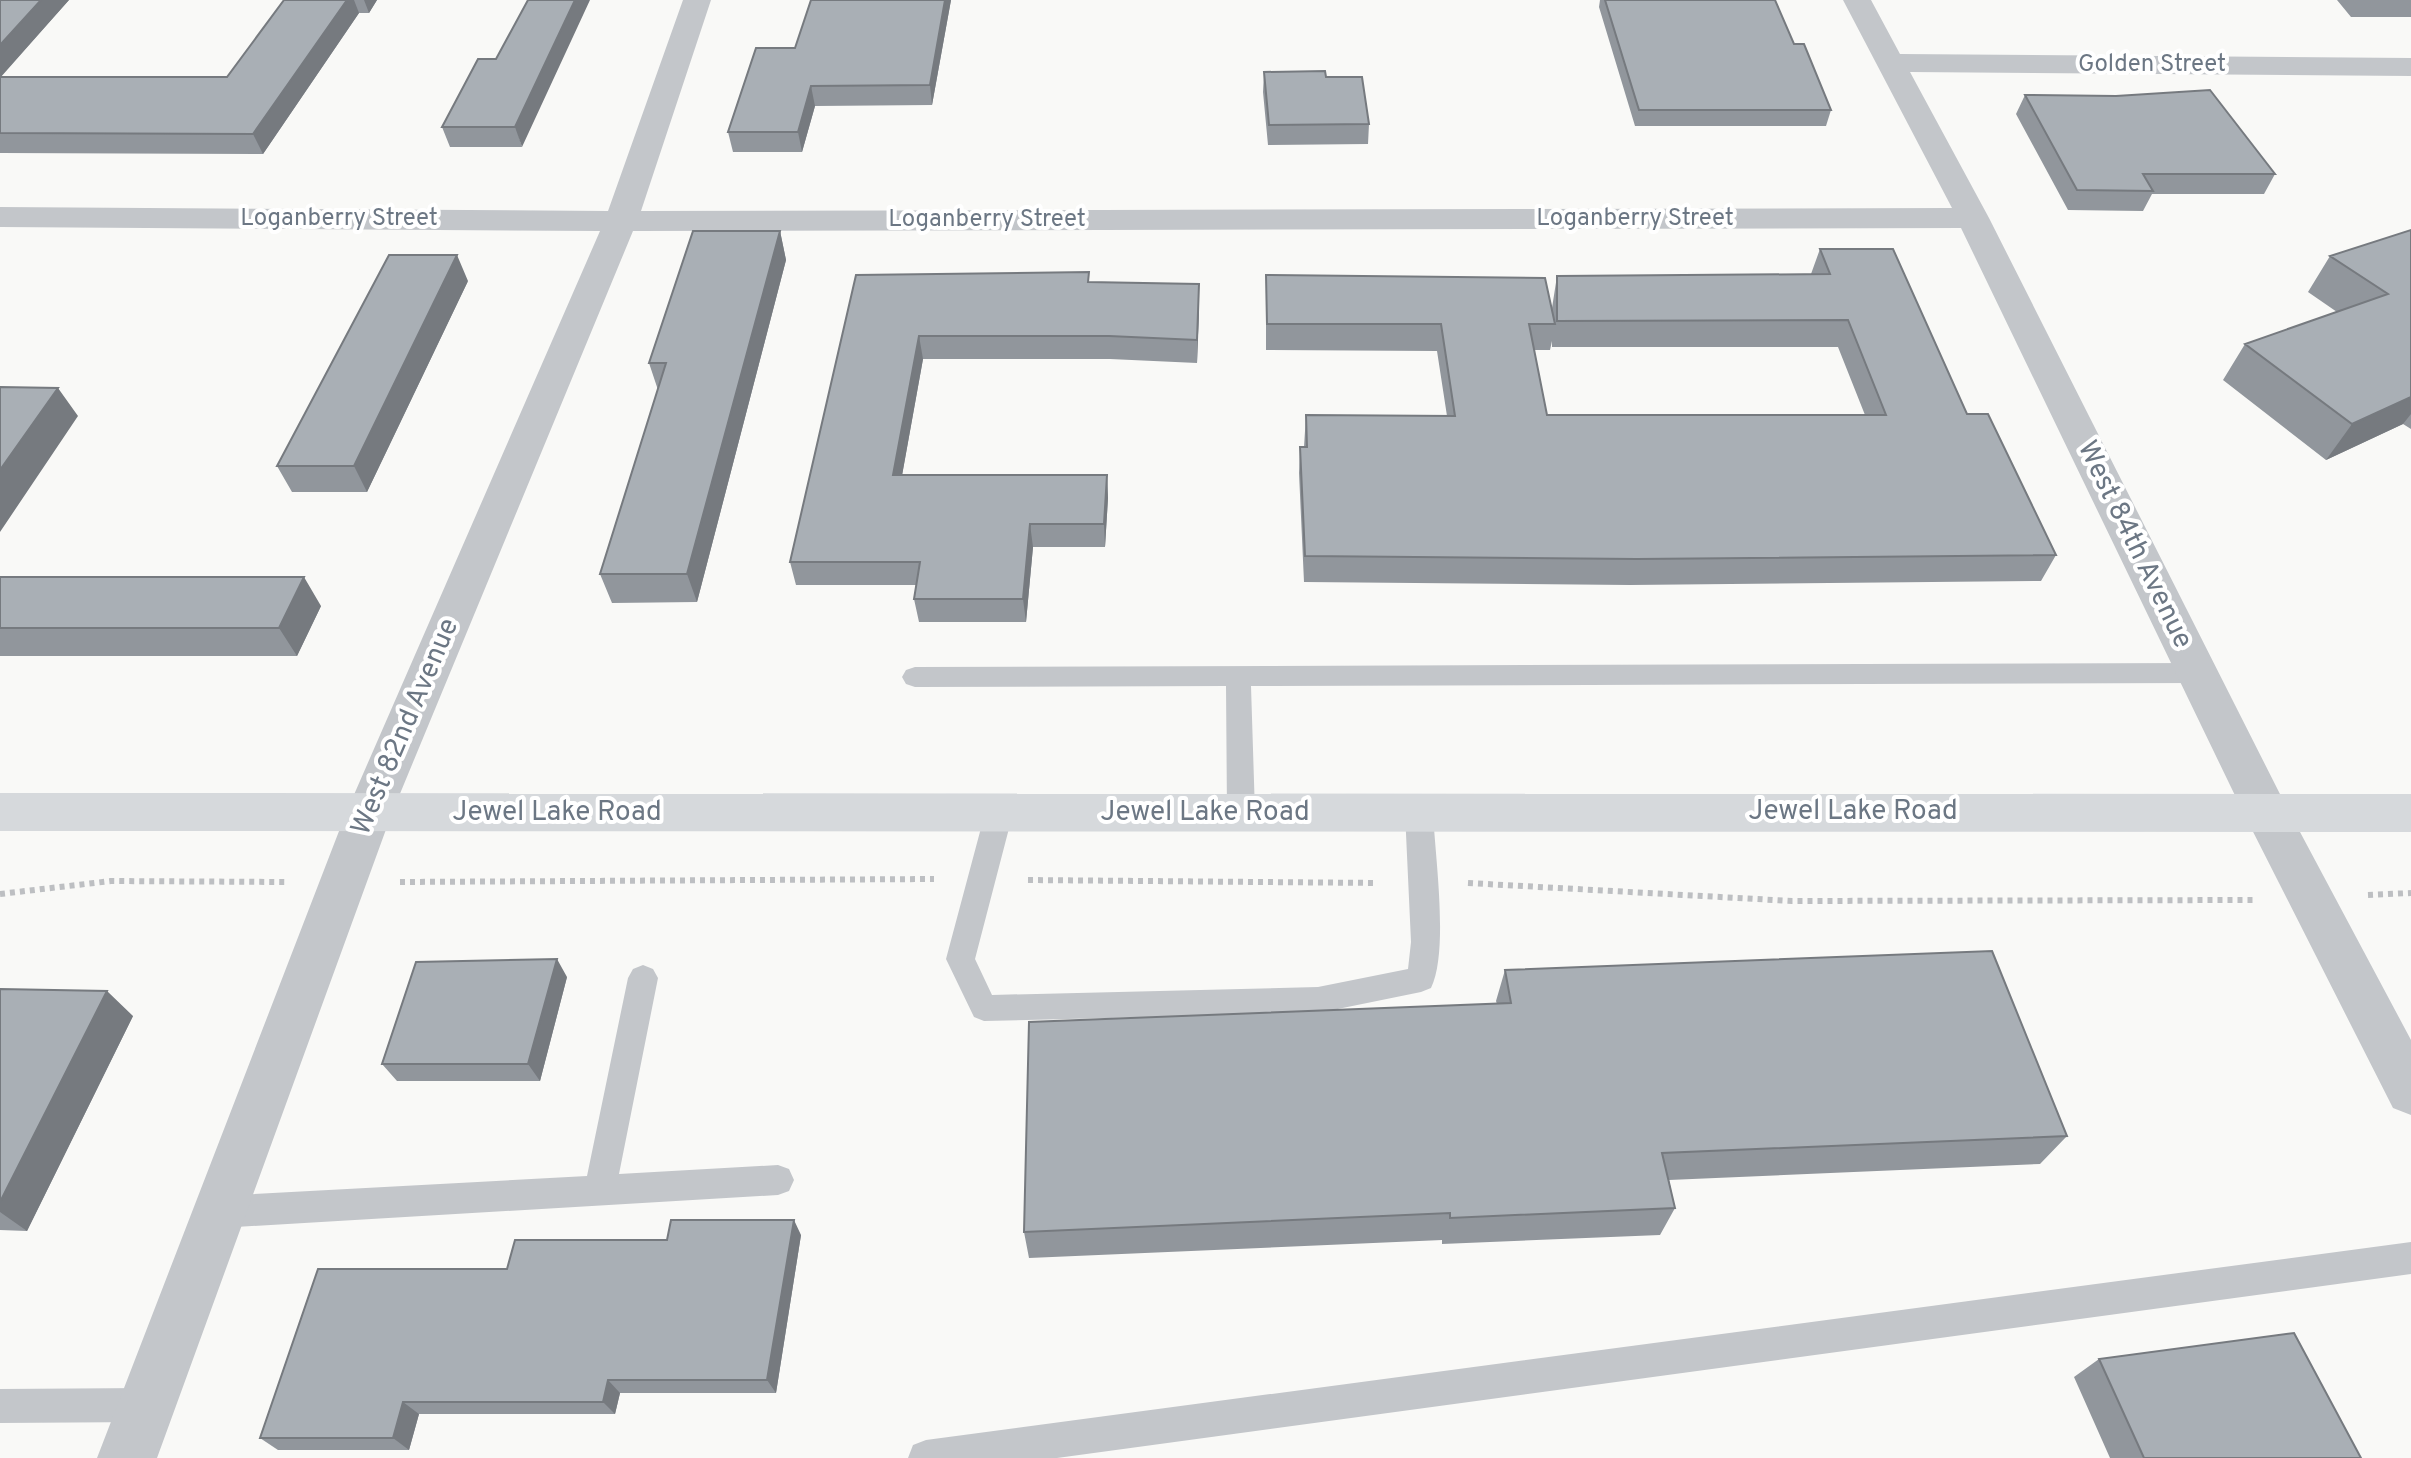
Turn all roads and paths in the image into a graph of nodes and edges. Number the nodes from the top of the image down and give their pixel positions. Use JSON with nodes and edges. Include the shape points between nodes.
{"nodes":[{"id":1,"x":697,"y":0,"type":"edge"},
{"id":2,"x":1857,"y":0,"type":"edge"},
{"id":3,"x":1893,"y":63,"type":"junction"},
{"id":4,"x":2411,"y":67,"type":"edge"},
{"id":5,"x":0,"y":217,"type":"edge"},
{"id":6,"x":1973,"y":218,"type":"junction"},
{"id":7,"x":621,"y":221,"type":"junction"},
{"id":8,"x":2197,"y":673,"type":"junction"},
{"id":9,"x":1238,"y":675,"type":"junction"},
{"id":10,"x":915,"y":677,"type":"dead end"},
{"id":11,"x":0,"y":812,"type":"edge"},
{"id":12,"x":1419,"y":812,"type":"junction"},
{"id":13,"x":2266,"y":812,"type":"junction"},
{"id":14,"x":369,"y":813,"type":"junction"},
{"id":15,"x":999,"y":813,"type":"junction"},
{"id":16,"x":1241,"y":813,"type":"junction"},
{"id":17,"x":2411,"y":813,"type":"edge"},
{"id":18,"x":982,"y":879,"type":"junction"},
{"id":19,"x":343,"y":883,"type":"junction"},
{"id":20,"x":1423,"y":883,"type":"junction"},
{"id":21,"x":2411,"y":893,"type":"edge"},
{"id":22,"x":0,"y":894,"type":"edge"},
{"id":23,"x":2310,"y":897,"type":"junction"},
{"id":24,"x":643,"y":978,"type":"dead end"},
{"id":25,"x":2411,"y":1091,"type":"edge"},
{"id":26,"x":778,"y":1180,"type":"dead end"},
{"id":27,"x":600,"y":1190,"type":"junction"},
{"id":28,"x":219,"y":1212,"type":"junction"},
{"id":29,"x":2411,"y":1258,"type":"edge"},
{"id":30,"x":147,"y":1405,"type":"junction"},
{"id":31,"x":0,"y":1406,"type":"edge"},
{"id":32,"x":127,"y":1458,"type":"edge"},
{"id":33,"x":926,"y":1458,"type":"edge"}],
"edges":[{"from":1,"to":7,"type":"street","name":"West 82nd Avenue"},
{"from":2,"to":3,"type":"street","name":"West 84th Avenue"},
{"from":3,"to":4,"type":"street","name":"Golden Street"},
{"from":3,"to":6,"type":"street","name":"West 84th Avenue"},
{"from":5,"to":7,"type":"street","name":"Loganberry Street"},
{"from":6,"to":7,"type":"street","name":"Loganberry Street"},
{"from":6,"to":8,"type":"street","name":"West 84th Avenue"},
{"from":7,"to":14,"type":"street","name":"West 82nd Avenue"},
{"from":8,"to":9,"type":"lane"},
{"from":8,"to":13,"type":"street","name":"West 84th Avenue"},
{"from":9,"to":10,"type":"lane"},
{"from":9,"to":16,"type":"lane"},
{"from":11,"to":14,"type":"main road","name":"Jewel Lake Road"},
{"from":12,"to":13,"type":"main road","name":"Jewel Lake Road"},
{"from":12,"to":16,"type":"main road","name":"Jewel Lake Road"},
{"from":12,"to":20,"type":"lane"},
{"from":13,"to":17,"type":"main road","name":"Jewel Lake Road"},
{"from":13,"to":23,"type":"street","name":"West 84th Avenue"},
{"from":14,"to":15,"type":"main road","name":"Jewel Lake Road"},
{"from":14,"to":19,"type":"street","name":"West 82nd Avenue"},
{"from":15,"to":16,"type":"main road","name":"Jewel Lake Road"},
{"from":15,"to":18,"type":"lane"},
{"from":18,"to":19,"type":"path"},
{"from":18,"to":20,"type":"path"},
{"from":18,"to":20,"type":"lane","via":[[960,959],[984,1008],[1318,1000],[1421,979]]},
{"from":19,"to":22,"type":"path","via":[[111,881]]},
{"from":19,"to":28,"type":"street","name":"West 82nd Avenue"},
{"from":20,"to":23,"type":"path","via":[[1792,901]]},
{"from":21,"to":23,"type":"path"},
{"from":23,"to":25,"type":"street","name":"West 84th Avenue"},
{"from":24,"to":27,"type":"lane"},
{"from":26,"to":27,"type":"lane"},
{"from":27,"to":28,"type":"lane"},
{"from":28,"to":30,"type":"street","name":"West 82nd Avenue"},
{"from":29,"to":33,"type":"lane"},
{"from":30,"to":31,"type":"lane"},
{"from":30,"to":32,"type":"street","name":"West 82nd Avenue"}]}
